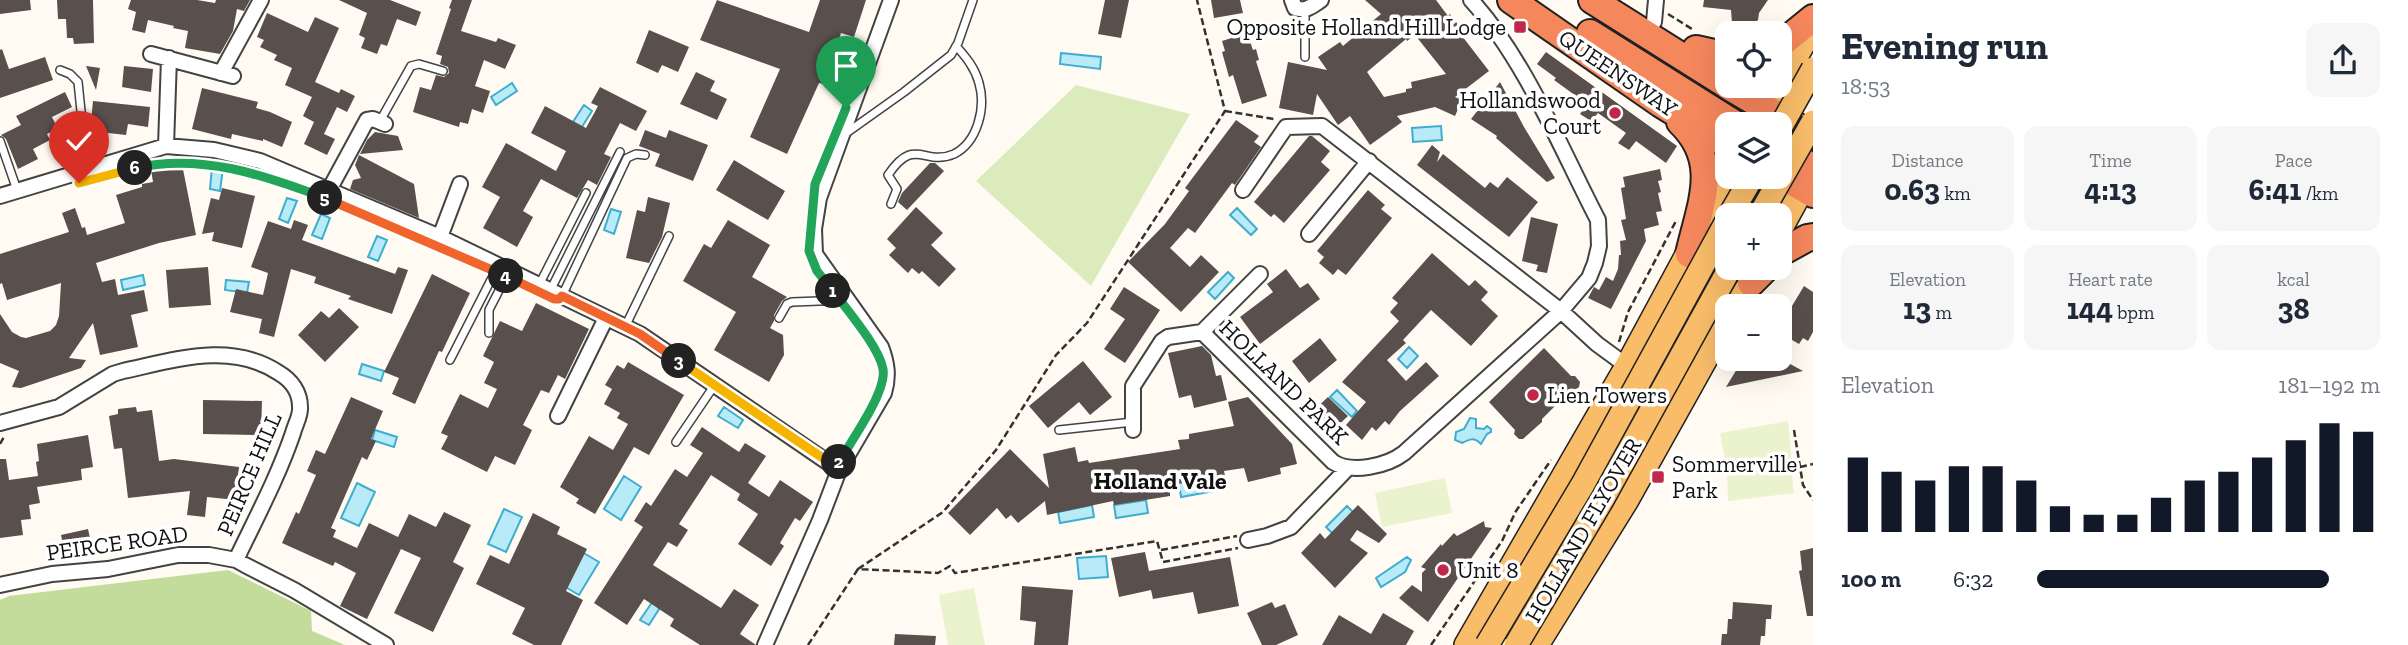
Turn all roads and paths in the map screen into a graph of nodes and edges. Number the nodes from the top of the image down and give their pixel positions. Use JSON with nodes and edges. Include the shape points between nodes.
{"nodes":[{"id":1,"x":261,"y":0,"type":"edge"},
{"id":2,"x":891,"y":0,"type":"edge"},
{"id":3,"x":973,"y":0,"type":"edge"},
{"id":4,"x":1197,"y":0,"type":"edge"},
{"id":5,"x":1292,"y":0,"type":"edge"},
{"id":6,"x":1321,"y":0,"type":"edge"},
{"id":7,"x":1471,"y":0,"type":"edge"},
{"id":8,"x":1511,"y":0,"type":"edge"},
{"id":9,"x":1543,"y":0,"type":"edge"},
{"id":10,"x":1592,"y":0,"type":"edge"},
{"id":11,"x":1622,"y":0,"type":"edge"},
{"id":12,"x":1305,"y":10,"type":"junction"},
{"id":13,"x":1655,"y":10,"type":"edge"},
{"id":14,"x":1813,"y":18,"type":"edge"},
{"id":15,"x":1813,"y":27,"type":"edge"},
{"id":16,"x":1792,"y":35,"type":"edge"},
{"id":17,"x":1699,"y":42,"type":"junction"},
{"id":18,"x":956,"y":46,"type":"junction"},
{"id":19,"x":1715,"y":50,"type":"edge"},
{"id":20,"x":1792,"y":53,"type":"edge"},
{"id":21,"x":151,"y":54,"type":"dead end"},
{"id":22,"x":1715,"y":56,"type":"edge"},
{"id":23,"x":1305,"y":57,"type":"dead end"},
{"id":24,"x":169,"y":58,"type":"junction"},
{"id":25,"x":1813,"y":69,"type":"edge"},
{"id":26,"x":60,"y":70,"type":"dead end"},
{"id":27,"x":443,"y":71,"type":"dead end"},
{"id":28,"x":1715,"y":77,"type":"edge"},
{"id":29,"x":1750,"y":98,"type":"edge"},
{"id":30,"x":1779,"y":98,"type":"edge"},
{"id":31,"x":1661,"y":104,"type":"junction"},
{"id":32,"x":1789,"y":112,"type":"edge"},
{"id":33,"x":1813,"y":116,"type":"edge"},
{"id":34,"x":1813,"y":122,"type":"edge"},
{"id":35,"x":383,"y":123,"type":"joint"},
{"id":36,"x":1715,"y":127,"type":"edge"},
{"id":37,"x":1715,"y":130,"type":"edge"},
{"id":38,"x":1813,"y":136,"type":"edge"},
{"id":39,"x":839,"y":138,"type":"junction"},
{"id":40,"x":0,"y":141,"type":"edge"},
{"id":41,"x":166,"y":146,"type":"junction"},
{"id":42,"x":620,"y":152,"type":"dead end"},
{"id":43,"x":645,"y":155,"type":"dead end"},
{"id":44,"x":1792,"y":161,"type":"edge"},
{"id":45,"x":1368,"y":162,"type":"junction"},
{"id":46,"x":159,"y":163,"type":"dead end"},
{"id":47,"x":225,"y":166,"type":"dead end"},
{"id":48,"x":87,"y":169,"type":"junction"},
{"id":49,"x":1792,"y":177,"type":"edge"},
{"id":50,"x":1810,"y":180,"type":"edge"},
{"id":51,"x":460,"y":184,"type":"dead end"},
{"id":52,"x":1723,"y":189,"type":"edge"},
{"id":53,"x":17,"y":190,"type":"junction"},
{"id":54,"x":329,"y":190,"type":"junction"},
{"id":55,"x":1243,"y":190,"type":"dead end"},
{"id":56,"x":586,"y":192,"type":"dead end"},
{"id":57,"x":0,"y":196,"type":"edge"},
{"id":58,"x":1767,"y":203,"type":"edge"},
{"id":59,"x":891,"y":204,"type":"dead end"},
{"id":60,"x":1792,"y":210,"type":"edge"},
{"id":61,"x":1679,"y":215,"type":"dead end"},
{"id":62,"x":1309,"y":234,"type":"dead end"},
{"id":63,"x":669,"y":236,"type":"dead end"},
{"id":64,"x":440,"y":237,"type":"junction"},
{"id":65,"x":1813,"y":237,"type":"edge"},
{"id":66,"x":1715,"y":243,"type":"edge"},
{"id":67,"x":1792,"y":246,"type":"edge"},
{"id":68,"x":1689,"y":254,"type":"junction"},
{"id":69,"x":504,"y":268,"type":"junction"},
{"id":70,"x":1260,"y":274,"type":"dead end"},
{"id":71,"x":1747,"y":280,"type":"edge"},
{"id":72,"x":550,"y":291,"type":"junction"},
{"id":73,"x":846,"y":300,"type":"junction"},
{"id":74,"x":1562,"y":311,"type":"junction"},
{"id":75,"x":606,"y":318,"type":"junction"},
{"id":76,"x":779,"y":318,"type":"dead end"},
{"id":77,"x":625,"y":327,"type":"junction"},
{"id":78,"x":1202,"y":332,"type":"junction"},
{"id":79,"x":489,"y":333,"type":"dead end"},
{"id":80,"x":1715,"y":342,"type":"edge"},
{"id":81,"x":450,"y":359,"type":"dead end"},
{"id":82,"x":1619,"y":360,"type":"junction"},
{"id":83,"x":715,"y":385,"type":"junction"},
{"id":84,"x":558,"y":416,"type":"dead end"},
{"id":85,"x":4,"y":426,"type":"edge"},
{"id":86,"x":1133,"y":426,"type":"joint"},
{"id":87,"x":1059,"y":430,"type":"dead end"},
{"id":88,"x":1794,"y":430,"type":"dead end"},
{"id":89,"x":676,"y":442,"type":"dead end"},
{"id":90,"x":0,"y":444,"type":"edge"},
{"id":91,"x":1555,"y":455,"type":"dead end"},
{"id":92,"x":1813,"y":464,"type":"edge"},
{"id":93,"x":1800,"y":467,"type":"junction"},
{"id":94,"x":1347,"y":469,"type":"junction"},
{"id":95,"x":839,"y":470,"type":"junction"},
{"id":96,"x":1813,"y":500,"type":"edge"},
{"id":97,"x":1244,"y":538,"type":"joint"},
{"id":98,"x":1160,"y":551,"type":"junction"},
{"id":99,"x":1161,"y":556,"type":"dead end"},
{"id":100,"x":236,"y":561,"type":"junction"},
{"id":101,"x":858,"y":569,"type":"junction"},
{"id":102,"x":0,"y":585,"type":"edge"},
{"id":103,"x":386,"y":645,"type":"edge"},
{"id":104,"x":765,"y":645,"type":"edge"},
{"id":105,"x":808,"y":645,"type":"edge"},
{"id":106,"x":1431,"y":645,"type":"edge"},
{"id":107,"x":1466,"y":645,"type":"edge"},
{"id":108,"x":1487,"y":645,"type":"edge"},
{"id":109,"x":1516,"y":645,"type":"edge"},
{"id":110,"x":1537,"y":645,"type":"edge"}],
"edges":[{"from":1,"to":24,"type":"street","via":[[227,74]]},
{"from":2,"to":39,"type":"street"},
{"from":3,"to":18,"type":"lane"},
{"from":4,"to":101,"type":"path","via":[[1225,111],[1087,323],[1056,355],[996,450],[943,512]]},
{"from":5,"to":12,"type":"street","via":[[1296,8]]},
{"from":6,"to":12,"type":"street"},
{"from":7,"to":74,"type":"street","name":"HOLLAND PARK","via":[[1520,69],[1598,220],[1595,263],[1589,278]]},
{"from":8,"to":31,"type":"highway","name":"QUEENSWAY"},
{"from":9,"to":36,"type":"highway"},
{"from":10,"to":28,"type":"highway"},
{"from":11,"to":13,"type":"highway"},
{"from":12,"to":23,"type":"lane"},
{"from":13,"to":17,"type":"highway"},
{"from":13,"to":17,"type":"path","via":[[1667,13]]},
{"from":14,"to":16,"type":"highway"},
{"from":15,"to":20,"type":"main road"},
{"from":17,"to":19,"type":"highway"},
{"from":17,"to":22,"type":"highway"},
{"from":18,"to":39,"type":"lane","via":[[912,86]]},
{"from":18,"to":59,"type":"lane","via":[[979,82],[976,130],[964,148],[951,155],[906,156],[888,175],[897,189]]},
{"from":21,"to":24,"type":"street"},
{"from":24,"to":41,"type":"street"},
{"from":25,"to":32,"type":"main road","bridge":true},
{"from":26,"to":48,"type":"lane","via":[[78,82]]},
{"from":27,"to":35,"type":"lane","via":[[411,66]]},
{"from":29,"to":38,"type":"highway"},
{"from":30,"to":33,"type":"highway"},
{"from":31,"to":37,"type":"highway","name":"QUEENSWAY"},
{"from":31,"to":68,"type":"highway","via":[[1692,134],[1705,161]]},
{"from":34,"to":58,"type":"main road","bridge":true},
{"from":35,"to":54,"type":"street","via":[[367,120]]},
{"from":39,"to":73,"type":"street","via":[[819,198],[815,254]]},
{"from":40,"to":53,"type":"lane"},
{"from":41,"to":48,"type":"street"},
{"from":41,"to":54,"type":"street","via":[[260,161]]},
{"from":42,"to":72,"type":"lane"},
{"from":43,"to":72,"type":"lane","via":[[627,158]]},
{"from":44,"to":50,"type":"highway"},
{"from":45,"to":55,"type":"street","via":[[1322,126],[1291,126],[1282,131]]},
{"from":45,"to":62,"type":"street"},
{"from":45,"to":74,"type":"street"},
{"from":46,"to":47,"type":"path"},
{"from":48,"to":53,"type":"street"},
{"from":49,"to":50,"type":"highway"},
{"from":50,"to":60,"type":"main road"},
{"from":51,"to":64,"type":"street"},
{"from":52,"to":68,"type":"main road"},
{"from":53,"to":57,"type":"street"},
{"from":54,"to":64,"type":"street"},
{"from":56,"to":72,"type":"lane"},
{"from":61,"to":82,"type":"path","via":[[1628,312]]},
{"from":63,"to":77,"type":"lane"},
{"from":64,"to":69,"type":"street"},
{"from":65,"to":67,"type":"highway"},
{"from":66,"to":108,"type":"main road","name":"HOLLAND FLYOVER","bridge":true,"via":[[1583,484]]},
{"from":68,"to":82,"type":"main road"},
{"from":69,"to":72,"type":"street"},
{"from":69,"to":79,"type":"lane","via":[[489,310]]},
{"from":69,"to":81,"type":"lane"},
{"from":70,"to":78,"type":"street"},
{"from":71,"to":109,"type":"main road","name":"HOLLAND FLYOVER","bridge":true,"via":[[1602,500]]},
{"from":72,"to":75,"type":"street"},
{"from":73,"to":76,"type":"lane","via":[[792,302]]},
{"from":73,"to":95,"type":"street","via":[[881,347],[888,380]]},
{"from":74,"to":82,"type":"street"},
{"from":74,"to":94,"type":"street","name":"HOLLAND PARK","via":[[1397,458]]},
{"from":75,"to":77,"type":"street"},
{"from":75,"to":84,"type":"street"},
{"from":77,"to":83,"type":"street"},
{"from":78,"to":86,"type":"street","name":"HOLLAND PARK","via":[[1162,341],[1132,386]]},
{"from":78,"to":94,"type":"street","name":"HOLLAND PARK","via":[[1334,462]]},
{"from":80,"to":110,"type":"main road","via":[[1627,500]]},
{"from":82,"to":107,"type":"main road"},
{"from":83,"to":89,"type":"lane"},
{"from":83,"to":95,"type":"street"},
{"from":85,"to":90,"type":"path"},
{"from":85,"to":100,"type":"street","name":"PEIRCE HILL","via":[[59,407],[123,371],[202,355],[240,356],[269,366],[289,379],[301,410]]},
{"from":86,"to":87,"type":"lane"},
{"from":88,"to":93,"type":"path"},
{"from":91,"to":106,"type":"path","via":[[1531,485],[1502,541]]},
{"from":92,"to":93,"type":"path"},
{"from":93,"to":96,"type":"path","via":[[1802,485]]},
{"from":94,"to":97,"type":"street","name":"HOLLAND PARK","via":[[1286,530]]},
{"from":95,"to":104,"type":"street"},
{"from":97,"to":98,"type":"path"},
{"from":98,"to":99,"type":"path"},
{"from":98,"to":101,"type":"path","via":[[1157,541],[955,573],[950,566],[938,573]]},
{"from":100,"to":102,"type":"street","name":"PEIRCE ROAD","via":[[178,555]]},
{"from":100,"to":103,"type":"street","name":"PEIRCE ROAD"},
{"from":101,"to":105,"type":"path"}]}
